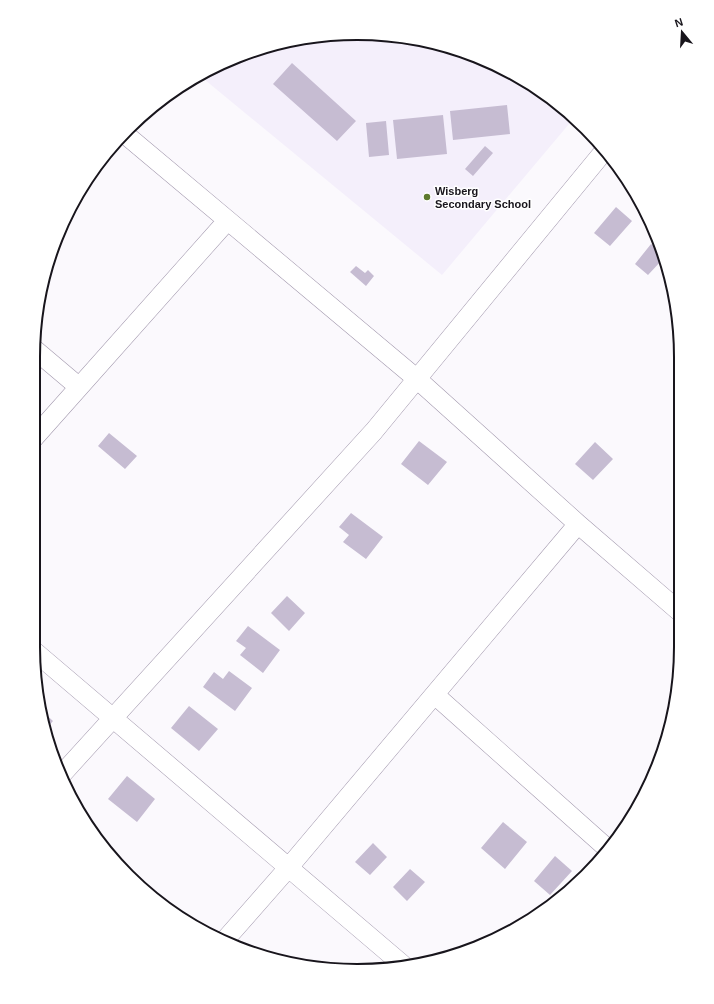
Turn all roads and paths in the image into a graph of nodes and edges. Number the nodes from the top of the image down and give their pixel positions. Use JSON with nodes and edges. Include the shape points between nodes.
{"nodes":[{"id":1,"x":129,"y":137,"type":"edge"},
{"id":2,"x":601,"y":155,"type":"edge"},
{"id":3,"x":227,"y":221,"type":"junction"},
{"id":4,"x":40,"y":354,"type":"edge"},
{"id":5,"x":417,"y":379,"type":"junction"},
{"id":6,"x":79,"y":388,"type":"junction"},
{"id":7,"x":40,"y":431,"type":"edge"},
{"id":8,"x":578,"y":524,"type":"junction"},
{"id":9,"x":674,"y":607,"type":"edge"},
{"id":10,"x":40,"y":657,"type":"edge"},
{"id":11,"x":435,"y":695,"type":"junction"},
{"id":12,"x":111,"y":719,"type":"junction"},
{"id":13,"x":65,"y":771,"type":"edge"},
{"id":14,"x":603,"y":846,"type":"edge"},
{"id":15,"x":289,"y":867,"type":"junction"},
{"id":16,"x":228,"y":936,"type":"edge"},
{"id":17,"x":398,"y":961,"type":"edge"}],
"edges":[{"from":1,"to":3,"type":"street"},
{"from":2,"to":5,"type":"street"},
{"from":3,"to":5,"type":"street"},
{"from":3,"to":6,"type":"street"},
{"from":4,"to":6,"type":"street"},
{"from":5,"to":8,"type":"street"},
{"from":5,"to":12,"type":"street","via":[[260,558]]},
{"from":6,"to":7,"type":"street"},
{"from":8,"to":9,"type":"street"},
{"from":8,"to":11,"type":"street"},
{"from":10,"to":12,"type":"street"},
{"from":11,"to":14,"type":"street"},
{"from":11,"to":15,"type":"street"},
{"from":12,"to":13,"type":"street"},
{"from":12,"to":15,"type":"street"},
{"from":15,"to":16,"type":"street"},
{"from":15,"to":17,"type":"street"}]}
